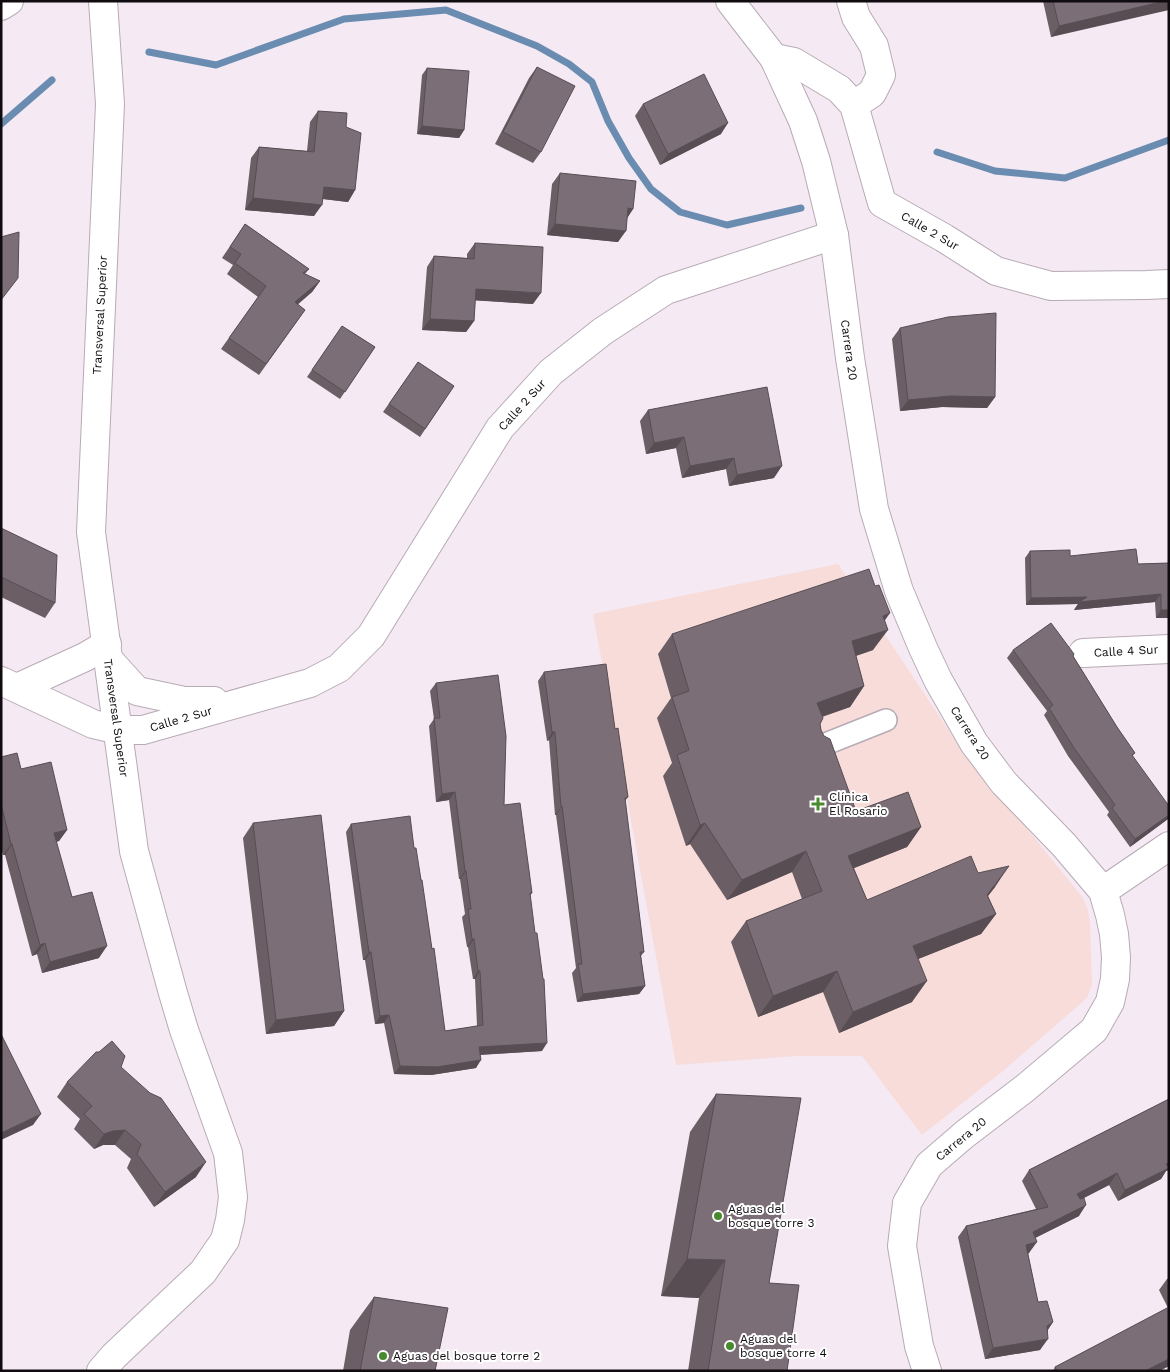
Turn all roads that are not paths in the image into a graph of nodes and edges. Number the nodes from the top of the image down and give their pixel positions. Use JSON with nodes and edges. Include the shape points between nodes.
{"nodes":[{"id":1,"x":8,"y":1,"type":"edge"},
{"id":2,"x":103,"y":1,"type":"edge"},
{"id":3,"x":115,"y":1,"type":"edge"},
{"id":4,"x":730,"y":1,"type":"edge"},
{"id":5,"x":851,"y":1,"type":"edge"},
{"id":6,"x":1,"y":6,"type":"edge"},
{"id":7,"x":774,"y":58,"type":"junction"},
{"id":8,"x":110,"y":97,"type":"junction"},
{"id":9,"x":854,"y":105,"type":"junction"},
{"id":10,"x":834,"y":235,"type":"junction"},
{"id":11,"x":1169,"y":284,"type":"edge"},
{"id":12,"x":1169,"y":649,"type":"edge"},
{"id":13,"x":108,"y":652,"type":"junction"},
{"id":14,"x":1083,"y":653,"type":"dead end"},
{"id":15,"x":9,"y":685,"type":"edge"},
{"id":16,"x":243,"y":701,"type":"junction"},
{"id":17,"x":886,"y":720,"type":"dead end"},
{"id":18,"x":118,"y":730,"type":"junction"},
{"id":19,"x":818,"y":747,"type":"edge"},
{"id":20,"x":1169,"y":846,"type":"edge"},
{"id":21,"x":1103,"y":890,"type":"junction"},
{"id":22,"x":101,"y":1371,"type":"edge"},
{"id":23,"x":927,"y":1371,"type":"edge"}],
"edges":[{"from":1,"to":6,"type":"street"},
{"from":2,"to":8,"type":"street","name":"Transversal Superior"},
{"from":3,"to":8,"type":"street"},
{"from":4,"to":7,"type":"street","name":"Carrera 20"},
{"from":5,"to":9,"type":"street","via":[[856,17],[874,46],[881,75],[872,93]]},
{"from":7,"to":9,"type":"street","name":"Calle 2 Sur","via":[[794,62],[839,89]]},
{"from":7,"to":10,"type":"street","name":"Carrera 20","via":[[803,121]]},
{"from":8,"to":13,"type":"street","name":"Transversal Superior","via":[[91,532]]},
{"from":9,"to":11,"type":"street","name":"Calle 2 Sur","via":[[882,203],[996,272],[1051,286]]},
{"from":10,"to":16,"type":"street","name":"Calle 2 Sur","via":[[666,290],[603,331],[551,372],[500,428],[371,636],[339,668],[310,683]]},
{"from":10,"to":21,"type":"street","name":"Carrera 20","via":[[874,509],[899,591],[938,680],[974,743],[1004,783]]},
{"from":12,"to":14,"type":"street","name":"Calle 4 Sur"},
{"from":13,"to":15,"type":"street"},
{"from":13,"to":16,"type":"street","name":"Calle 2 Sur","via":[[137,690],[184,701]]},
{"from":13,"to":18,"type":"street","name":"Transversal Superior"},
{"from":15,"to":18,"type":"street","name":"Calle 2 Sur","via":[[94,724]]},
{"from":16,"to":18,"type":"street","name":"Calle 2 Sur","via":[[144,730]]},
{"from":17,"to":19,"type":"street"},
{"from":18,"to":22,"type":"street","name":"Transversal Superior","via":[[134,852],[184,1030],[228,1153],[233,1197],[224,1240],[203,1272]]},
{"from":20,"to":21,"type":"street"},
{"from":21,"to":23,"type":"street","name":"Carrera 20","via":[[1114,934],[1115,979],[1110,1002],[1094,1030],[930,1164],[907,1203],[902,1246],[919,1346]]}]}
